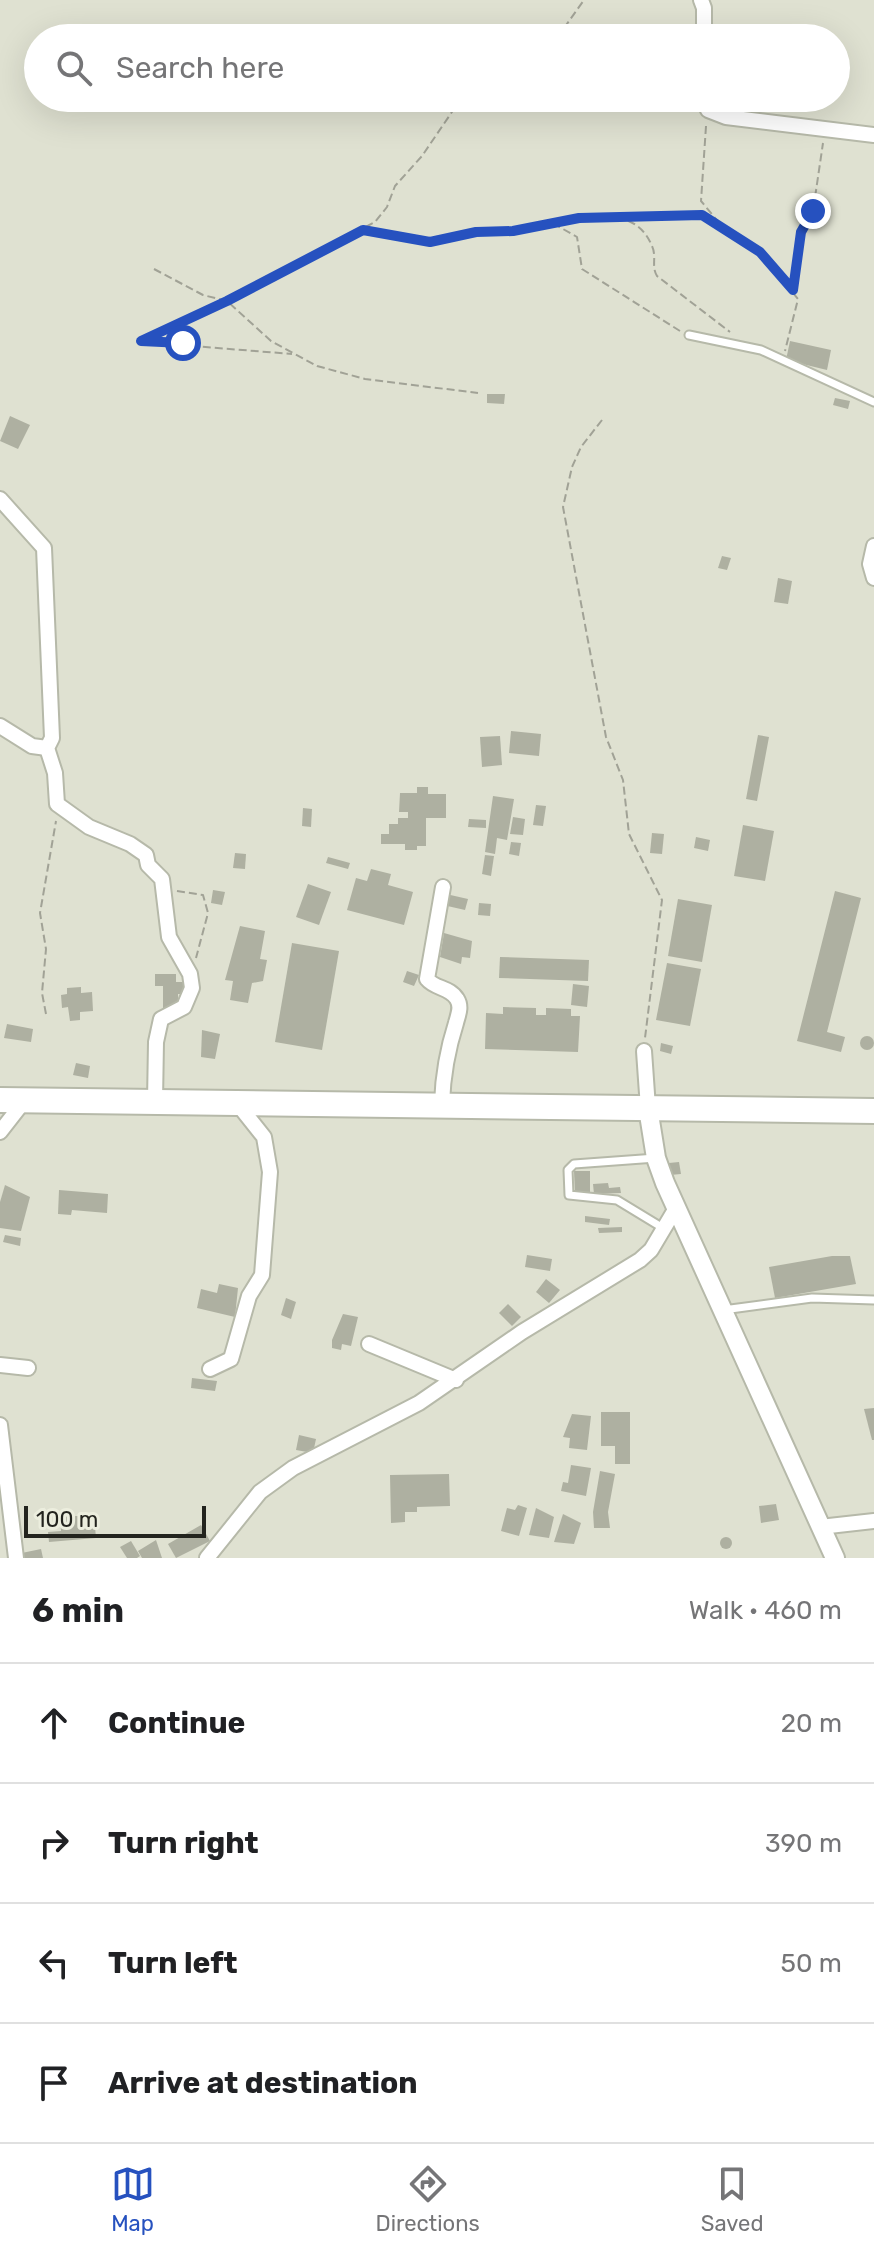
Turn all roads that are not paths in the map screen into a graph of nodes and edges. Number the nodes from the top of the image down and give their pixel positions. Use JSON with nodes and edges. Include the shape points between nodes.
{"nodes":[{"id":1,"x":701,"y":0,"type":"edge"},
{"id":2,"x":703,"y":24,"type":"edge"},
{"id":3,"x":718,"y":112,"type":"edge"},
{"id":4,"x":874,"y":135,"type":"edge"},
{"id":5,"x":689,"y":335,"type":"road end"},
{"id":6,"x":874,"y":402,"type":"edge"},
{"id":7,"x":0,"y":499,"type":"edge"},
{"id":8,"x":874,"y":546,"type":"edge"},
{"id":9,"x":874,"y":578,"type":"edge"},
{"id":10,"x":0,"y":726,"type":"edge"},
{"id":11,"x":47,"y":748,"type":"junction"},
{"id":12,"x":443,"y":887,"type":"dead end"},
{"id":13,"x":644,"y":1051,"type":"road end"},
{"id":14,"x":0,"y":1100,"type":"edge"},
{"id":15,"x":25,"y":1100,"type":"junction"},
{"id":16,"x":155,"y":1101,"type":"junction"},
{"id":17,"x":235,"y":1101,"type":"junction"},
{"id":18,"x":442,"y":1103,"type":"junction"},
{"id":19,"x":648,"y":1108,"type":"junction"},
{"id":20,"x":874,"y":1111,"type":"edge"},
{"id":21,"x":0,"y":1132,"type":"edge"},
{"id":22,"x":656,"y":1158,"type":"junction"},
{"id":23,"x":676,"y":1208,"type":"junction"},
{"id":24,"x":665,"y":1229,"type":"junction"},
{"id":25,"x":874,"y":1300,"type":"edge"},
{"id":26,"x":721,"y":1310,"type":"junction"},
{"id":27,"x":369,"y":1344,"type":"dead end"},
{"id":28,"x":0,"y":1365,"type":"edge"},
{"id":29,"x":28,"y":1368,"type":"dead end"},
{"id":30,"x":210,"y":1369,"type":"dead end"},
{"id":31,"x":456,"y":1380,"type":"junction"},
{"id":32,"x":0,"y":1425,"type":"edge"},
{"id":33,"x":874,"y":1521,"type":"edge"},
{"id":34,"x":820,"y":1527,"type":"junction"},
{"id":35,"x":16,"y":1558,"type":"edge"},
{"id":36,"x":207,"y":1558,"type":"edge"},
{"id":37,"x":835,"y":1558,"type":"edge"}],
"edges":[{"from":1,"to":2,"type":"street"},
{"from":3,"to":4,"type":"street"},
{"from":5,"to":6,"type":"lane","via":[[752,349]]},
{"from":7,"to":11,"type":"street","via":[[44,548],[52,738]]},
{"from":8,"to":9,"type":"street"},
{"from":10,"to":11,"type":"street","via":[[32,746]]},
{"from":11,"to":16,"type":"street","via":[[57,804],[89,827],[146,855],[162,879],[169,937],[190,974],[191,996],[184,1007],[161,1019]]},
{"from":12,"to":18,"type":"street","via":[[427,979],[449,991],[460,1010],[443,1063]]},
{"from":13,"to":19,"type":"street"},
{"from":14,"to":15,"type":"highway"},
{"from":15,"to":16,"type":"highway"},
{"from":15,"to":21,"type":"street"},
{"from":16,"to":17,"type":"highway"},
{"from":17,"to":18,"type":"highway"},
{"from":17,"to":30,"type":"street","via":[[264,1137],[270,1172],[262,1275],[249,1296],[231,1359]]},
{"from":18,"to":19,"type":"highway"},
{"from":19,"to":20,"type":"highway"},
{"from":19,"to":22,"type":"street"},
{"from":22,"to":23,"type":"street"},
{"from":22,"to":24,"type":"lane","via":[[571,1166],[569,1195],[617,1200]]},
{"from":23,"to":24,"type":"street"},
{"from":23,"to":26,"type":"street"},
{"from":24,"to":31,"type":"street","via":[[640,1260],[522,1332]]},
{"from":25,"to":26,"type":"lane","via":[[812,1298]]},
{"from":26,"to":34,"type":"street"},
{"from":27,"to":31,"type":"street"},
{"from":28,"to":29,"type":"street"},
{"from":31,"to":36,"type":"street","via":[[293,1468],[260,1492]]},
{"from":32,"to":35,"type":"street"},
{"from":33,"to":34,"type":"street"},
{"from":34,"to":37,"type":"street"}]}
